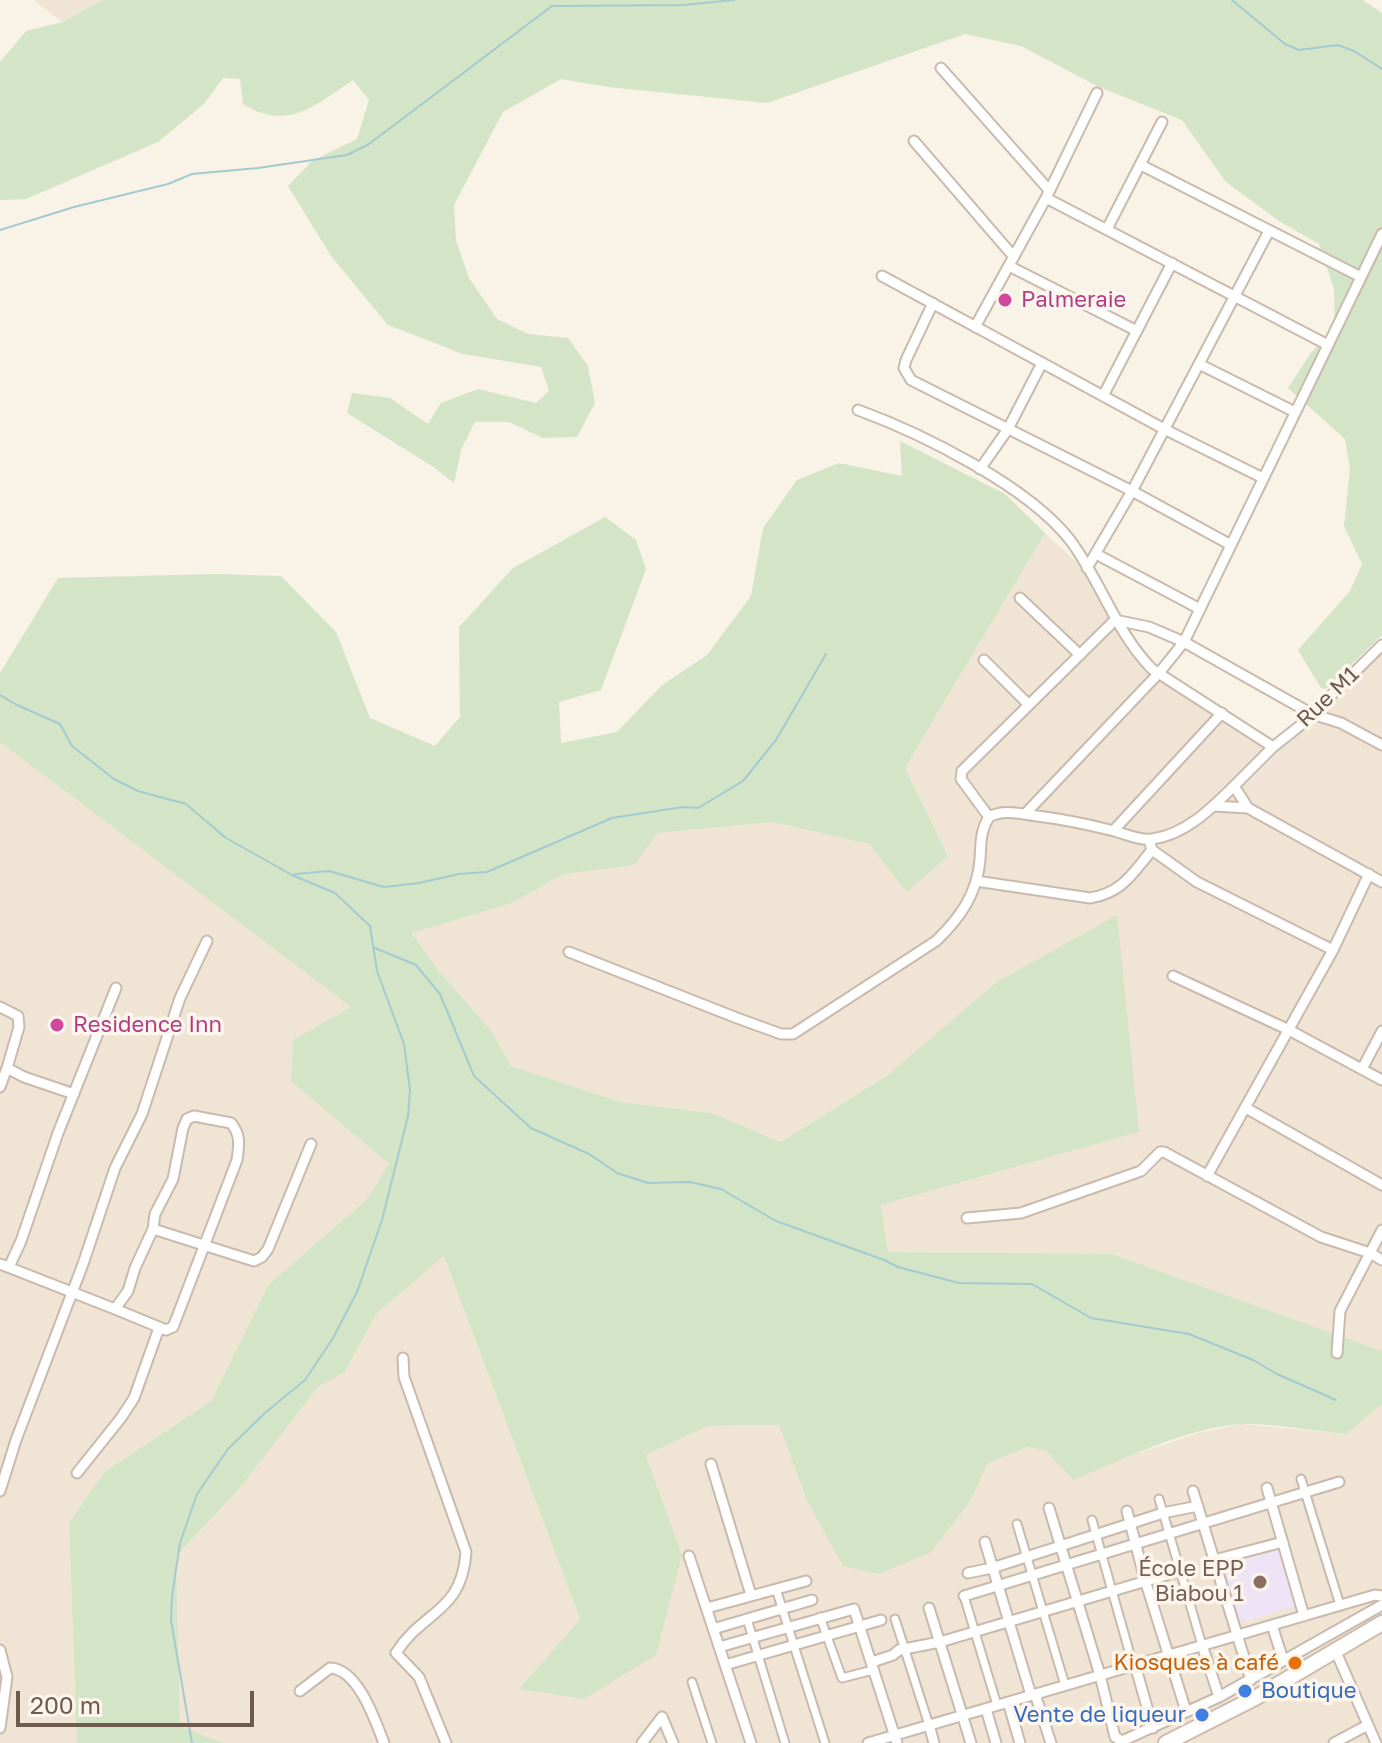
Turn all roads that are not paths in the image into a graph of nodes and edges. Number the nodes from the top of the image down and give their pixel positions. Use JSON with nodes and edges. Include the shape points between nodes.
{"nodes":[{"id":1,"x":941,"y":68,"type":"dead end"},
{"id":2,"x":1097,"y":93,"type":"dead end"},
{"id":3,"x":1162,"y":122,"type":"dead end"},
{"id":4,"x":914,"y":141,"type":"dead end"},
{"id":5,"x":1141,"y":165,"type":"junction"},
{"id":6,"x":1048,"y":194,"type":"junction"},
{"id":7,"x":1107,"y":229,"type":"junction"},
{"id":8,"x":1269,"y":231,"type":"junction"},
{"id":9,"x":1382,"y":234,"type":"edge"},
{"id":10,"x":1011,"y":261,"type":"junction"},
{"id":11,"x":1172,"y":263,"type":"junction"},
{"id":12,"x":882,"y":276,"type":"dead end"},
{"id":13,"x":1361,"y":277,"type":"junction"},
{"id":14,"x":1235,"y":296,"type":"junction"},
{"id":15,"x":933,"y":303,"type":"junction"},
{"id":16,"x":975,"y":327,"type":"junction"},
{"id":17,"x":1137,"y":331,"type":"junction"},
{"id":18,"x":1328,"y":345,"type":"junction"},
{"id":19,"x":1042,"y":363,"type":"junction"},
{"id":20,"x":1199,"y":364,"type":"junction"},
{"id":21,"x":1103,"y":396,"type":"junction"},
{"id":22,"x":858,"y":410,"type":"dead end"},
{"id":23,"x":1295,"y":412,"type":"junction"},
{"id":24,"x":1008,"y":429,"type":"junction"},
{"id":25,"x":1164,"y":429,"type":"junction"},
{"id":26,"x":980,"y":469,"type":"junction"},
{"id":27,"x":1263,"y":478,"type":"junction"},
{"id":28,"x":1132,"y":491,"type":"junction"},
{"id":29,"x":1231,"y":545,"type":"junction"},
{"id":30,"x":1096,"y":554,"type":"junction"},
{"id":31,"x":1087,"y":568,"type":"junction"},
{"id":32,"x":1020,"y":598,"type":"dead end"},
{"id":33,"x":1200,"y":609,"type":"junction"},
{"id":34,"x":1115,"y":620,"type":"junction"},
{"id":35,"x":1184,"y":642,"type":"junction"},
{"id":36,"x":1382,"y":645,"type":"edge"},
{"id":37,"x":1080,"y":655,"type":"junction"},
{"id":38,"x":984,"y":660,"type":"dead end"},
{"id":39,"x":1159,"y":673,"type":"junction"},
{"id":40,"x":1029,"y":705,"type":"junction"},
{"id":41,"x":1222,"y":713,"type":"junction"},
{"id":42,"x":1312,"y":714,"type":"junction"},
{"id":43,"x":1382,"y":745,"type":"edge"},
{"id":44,"x":1273,"y":747,"type":"junction"},
{"id":45,"x":1234,"y":786,"type":"junction"},
{"id":46,"x":1214,"y":806,"type":"junction"},
{"id":47,"x":1248,"y":808,"type":"junction"},
{"id":48,"x":1025,"y":814,"type":"junction"},
{"id":49,"x":989,"y":817,"type":"junction"},
{"id":50,"x":1114,"y":830,"type":"junction"},
{"id":51,"x":1150,"y":845,"type":"junction"},
{"id":52,"x":1369,"y":874,"type":"junction"},
{"id":53,"x":976,"y":881,"type":"junction"},
{"id":54,"x":1382,"y":882,"type":"edge"},
{"id":55,"x":207,"y":941,"type":"dead end"},
{"id":56,"x":1333,"y":950,"type":"junction"},
{"id":57,"x":569,"y":952,"type":"dead end"},
{"id":58,"x":1173,"y":976,"type":"dead end"},
{"id":59,"x":116,"y":988,"type":"dead end"},
{"id":60,"x":0,"y":1007,"type":"edge"},
{"id":61,"x":1289,"y":1030,"type":"junction"},
{"id":62,"x":1382,"y":1031,"type":"edge"},
{"id":63,"x":7,"y":1068,"type":"junction"},
{"id":64,"x":1362,"y":1069,"type":"junction"},
{"id":65,"x":1382,"y":1080,"type":"edge"},
{"id":66,"x":0,"y":1087,"type":"edge"},
{"id":67,"x":74,"y":1094,"type":"junction"},
{"id":68,"x":1246,"y":1108,"type":"junction"},
{"id":69,"x":311,"y":1144,"type":"dead end"},
{"id":70,"x":1207,"y":1176,"type":"junction"},
{"id":71,"x":1382,"y":1185,"type":"edge"},
{"id":72,"x":967,"y":1218,"type":"dead end"},
{"id":73,"x":153,"y":1229,"type":"junction"},
{"id":74,"x":1382,"y":1230,"type":"edge"},
{"id":75,"x":205,"y":1244,"type":"junction"},
{"id":76,"x":1370,"y":1253,"type":"junction"},
{"id":77,"x":1382,"y":1260,"type":"edge"},
{"id":78,"x":4,"y":1266,"type":"edge"},
{"id":79,"x":73,"y":1291,"type":"junction"},
{"id":80,"x":115,"y":1309,"type":"junction"},
{"id":81,"x":159,"y":1328,"type":"junction"},
{"id":82,"x":1337,"y":1353,"type":"dead end"},
{"id":83,"x":403,"y":1358,"type":"dead end"},
{"id":84,"x":711,"y":1464,"type":"dead end"},
{"id":85,"x":77,"y":1473,"type":"dead end"},
{"id":86,"x":1301,"y":1479,"type":"dead end"},
{"id":87,"x":1339,"y":1482,"type":"dead end"},
{"id":88,"x":1267,"y":1488,"type":"dead end"},
{"id":89,"x":0,"y":1491,"type":"edge"},
{"id":90,"x":1193,"y":1491,"type":"dead end"},
{"id":91,"x":1304,"y":1492,"type":"junction"},
{"id":92,"x":1159,"y":1499,"type":"dead end"},
{"id":93,"x":1271,"y":1502,"type":"junction"},
{"id":94,"x":1198,"y":1506,"type":"junction"},
{"id":95,"x":1049,"y":1508,"type":"dead end"},
{"id":96,"x":1127,"y":1511,"type":"dead end"},
{"id":97,"x":1163,"y":1513,"type":"junction"},
{"id":98,"x":1092,"y":1520,"type":"dead end"},
{"id":99,"x":1203,"y":1523,"type":"junction"},
{"id":100,"x":1017,"y":1524,"type":"dead end"},
{"id":101,"x":1130,"y":1524,"type":"junction"},
{"id":102,"x":1169,"y":1533,"type":"junction"},
{"id":103,"x":1097,"y":1535,"type":"junction"},
{"id":104,"x":985,"y":1542,"type":"dead end"},
{"id":105,"x":1283,"y":1542,"type":"junction"},
{"id":106,"x":1135,"y":1543,"type":"junction"},
{"id":107,"x":1061,"y":1545,"type":"junction"},
{"id":108,"x":1102,"y":1553,"type":"junction"},
{"id":109,"x":689,"y":1556,"type":"dead end"},
{"id":110,"x":1028,"y":1556,"type":"junction"},
{"id":111,"x":1214,"y":1560,"type":"junction"},
{"id":112,"x":1067,"y":1564,"type":"junction"},
{"id":113,"x":992,"y":1568,"type":"junction"},
{"id":114,"x":1180,"y":1571,"type":"junction"},
{"id":115,"x":968,"y":1573,"type":"dead end"},
{"id":116,"x":1033,"y":1573,"type":"junction"},
{"id":117,"x":1145,"y":1580,"type":"junction"},
{"id":118,"x":806,"y":1581,"type":"dead end"},
{"id":119,"x":998,"y":1586,"type":"junction"},
{"id":120,"x":776,"y":1589,"type":"junction"},
{"id":121,"x":1112,"y":1590,"type":"junction"},
{"id":122,"x":751,"y":1595,"type":"junction"},
{"id":123,"x":964,"y":1596,"type":"joint"},
{"id":124,"x":1382,"y":1596,"type":"edge"},
{"id":125,"x":812,"y":1600,"type":"dead end"},
{"id":126,"x":1077,"y":1600,"type":"junction"},
{"id":127,"x":1340,"y":1605,"type":"junction"},
{"id":128,"x":1382,"y":1605,"type":"edge"},
{"id":129,"x":707,"y":1608,"type":"junction"},
{"id":130,"x":782,"y":1608,"type":"junction"},
{"id":131,"x":929,"y":1608,"type":"dead end"},
{"id":132,"x":1043,"y":1610,"type":"junction"},
{"id":133,"x":1304,"y":1616,"type":"junction"},
{"id":134,"x":820,"y":1617,"type":"junction"},
{"id":135,"x":747,"y":1619,"type":"junction"},
{"id":136,"x":895,"y":1619,"type":"dead end"},
{"id":137,"x":881,"y":1620,"type":"dead end"},
{"id":138,"x":1009,"y":1622,"type":"junction"},
{"id":139,"x":1382,"y":1623,"type":"edge"},
{"id":140,"x":788,"y":1625,"type":"junction"},
{"id":141,"x":860,"y":1625,"type":"junction"},
{"id":142,"x":1272,"y":1625,"type":"junction"},
{"id":143,"x":713,"y":1629,"type":"junction"},
{"id":144,"x":975,"y":1631,"type":"junction"},
{"id":145,"x":827,"y":1635,"type":"junction"},
{"id":146,"x":1238,"y":1635,"type":"junction"},
{"id":147,"x":754,"y":1637,"type":"junction"},
{"id":148,"x":940,"y":1642,"type":"junction"},
{"id":149,"x":793,"y":1645,"type":"junction"},
{"id":150,"x":1202,"y":1645,"type":"junction"},
{"id":151,"x":719,"y":1647,"type":"junction"},
{"id":152,"x":907,"y":1649,"type":"junction"},
{"id":153,"x":0,"y":1650,"type":"edge"},
{"id":154,"x":1336,"y":1652,"type":"junction"},
{"id":155,"x":759,"y":1655,"type":"junction"},
{"id":156,"x":1169,"y":1655,"type":"junction"},
{"id":157,"x":1283,"y":1660,"type":"junction"},
{"id":158,"x":725,"y":1665,"type":"junction"},
{"id":159,"x":1134,"y":1665,"type":"junction"},
{"id":160,"x":873,"y":1666,"type":"junction"},
{"id":161,"x":1100,"y":1675,"type":"junction"},
{"id":162,"x":1251,"y":1680,"type":"junction"},
{"id":163,"x":692,"y":1682,"type":"dead end"},
{"id":164,"x":1065,"y":1685,"type":"junction"},
{"id":165,"x":300,"y":1691,"type":"dead end"},
{"id":166,"x":1033,"y":1695,"type":"junction"},
{"id":167,"x":1219,"y":1697,"type":"junction"},
{"id":168,"x":1003,"y":1704,"type":"junction"},
{"id":169,"x":986,"y":1709,"type":"junction"},
{"id":170,"x":1186,"y":1711,"type":"junction"},
{"id":171,"x":964,"y":1715,"type":"junction"},
{"id":172,"x":929,"y":1725,"type":"junction"},
{"id":173,"x":1366,"y":1726,"type":"junction"},
{"id":174,"x":0,"y":1728,"type":"edge"},
{"id":175,"x":1153,"y":1728,"type":"junction"},
{"id":176,"x":896,"y":1739,"type":"edge"},
{"id":177,"x":384,"y":1743,"type":"edge"},
{"id":178,"x":446,"y":1743,"type":"edge"},
{"id":179,"x":642,"y":1743,"type":"edge"},
{"id":180,"x":673,"y":1743,"type":"edge"},
{"id":181,"x":712,"y":1743,"type":"edge"},
{"id":182,"x":751,"y":1743,"type":"edge"},
{"id":183,"x":785,"y":1743,"type":"edge"},
{"id":184,"x":825,"y":1743,"type":"edge"},
{"id":185,"x":868,"y":1743,"type":"edge"},
{"id":186,"x":934,"y":1743,"type":"edge"},
{"id":187,"x":971,"y":1743,"type":"edge"},
{"id":188,"x":996,"y":1743,"type":"edge"},
{"id":189,"x":1020,"y":1743,"type":"edge"},
{"id":190,"x":1051,"y":1743,"type":"edge"},
{"id":191,"x":1166,"y":1743,"type":"edge"},
{"id":192,"x":1334,"y":1743,"type":"edge"},
{"id":193,"x":1376,"y":1743,"type":"edge"}],
"edges":[{"from":1,"to":6,"type":"street"},
{"from":2,"to":6,"type":"street"},
{"from":3,"to":5,"type":"street"},
{"from":4,"to":10,"type":"street"},
{"from":5,"to":7,"type":"street"},
{"from":5,"to":8,"type":"street"},
{"from":6,"to":7,"type":"street"},
{"from":6,"to":10,"type":"street"},
{"from":7,"to":11,"type":"street"},
{"from":8,"to":13,"type":"street"},
{"from":8,"to":14,"type":"street"},
{"from":9,"to":13,"type":"street"},
{"from":10,"to":16,"type":"street"},
{"from":10,"to":17,"type":"street"},
{"from":11,"to":14,"type":"street"},
{"from":11,"to":17,"type":"street"},
{"from":12,"to":15,"type":"street"},
{"from":13,"to":18,"type":"street"},
{"from":14,"to":18,"type":"street"},
{"from":14,"to":20,"type":"street"},
{"from":15,"to":16,"type":"street"},
{"from":15,"to":24,"type":"street","via":[[906,360],[905,374]]},
{"from":16,"to":19,"type":"street"},
{"from":17,"to":21,"type":"street"},
{"from":18,"to":23,"type":"street"},
{"from":19,"to":21,"type":"street"},
{"from":19,"to":24,"type":"street"},
{"from":20,"to":23,"type":"street"},
{"from":20,"to":25,"type":"street"},
{"from":21,"to":25,"type":"street"},
{"from":22,"to":26,"type":"street"},
{"from":23,"to":27,"type":"street"},
{"from":24,"to":26,"type":"street"},
{"from":24,"to":28,"type":"street"},
{"from":25,"to":27,"type":"street"},
{"from":25,"to":28,"type":"street"},
{"from":26,"to":31,"type":"street","via":[[1041,509]]},
{"from":27,"to":29,"type":"street"},
{"from":28,"to":29,"type":"street"},
{"from":28,"to":30,"type":"street"},
{"from":29,"to":33,"type":"street"},
{"from":30,"to":31,"type":"street"},
{"from":30,"to":33,"type":"street"},
{"from":31,"to":34,"type":"street"},
{"from":32,"to":37,"type":"street"},
{"from":33,"to":35,"type":"street"},
{"from":34,"to":35,"type":"street"},
{"from":34,"to":37,"type":"street"},
{"from":34,"to":39,"type":"street","via":[[1136,652]]},
{"from":35,"to":39,"type":"street"},
{"from":35,"to":42,"type":"street"},
{"from":36,"to":42,"type":"street","name":"Rue M1"},
{"from":37,"to":40,"type":"street"},
{"from":38,"to":40,"type":"street"},
{"from":39,"to":41,"type":"street"},
{"from":39,"to":48,"type":"street"},
{"from":40,"to":49,"type":"street","via":[[962,771],[961,779]]},
{"from":41,"to":44,"type":"street"},
{"from":41,"to":50,"type":"street"},
{"from":42,"to":43,"type":"street"},
{"from":42,"to":44,"type":"street","name":"Rue M1"},
{"from":44,"to":45,"type":"street","name":"Rue M1"},
{"from":45,"to":46,"type":"street","name":"Rue M1"},
{"from":45,"to":47,"type":"street"},
{"from":46,"to":47,"type":"street"},
{"from":46,"to":51,"type":"street","name":"Rue M1"},
{"from":47,"to":52,"type":"street"},
{"from":48,"to":49,"type":"street","via":[[998,812]]},
{"from":48,"to":50,"type":"street"},
{"from":49,"to":53,"type":"street","via":[[980,840]]},
{"from":50,"to":51,"type":"street"},
{"from":51,"to":53,"type":"street","via":[[1123,885],[1103,896]]},
{"from":51,"to":56,"type":"street","via":[[1197,882]]},
{"from":52,"to":54,"type":"street"},
{"from":52,"to":56,"type":"street"},
{"from":53,"to":57,"type":"street","via":[[964,912],[936,941],[793,1034],[752,1024]]},
{"from":55,"to":79,"type":"street","via":[[180,998]]},
{"from":56,"to":61,"type":"street"},
{"from":58,"to":61,"type":"street"},
{"from":59,"to":67,"type":"street"},
{"from":60,"to":63,"type":"street","via":[[18,1016]]},
{"from":61,"to":64,"type":"street"},
{"from":61,"to":68,"type":"street"},
{"from":62,"to":64,"type":"street"},
{"from":63,"to":66,"type":"street"},
{"from":63,"to":67,"type":"street"},
{"from":64,"to":65,"type":"street"},
{"from":67,"to":78,"type":"street"},
{"from":68,"to":70,"type":"street"},
{"from":68,"to":71,"type":"street"},
{"from":69,"to":75,"type":"street","via":[[262,1257],[254,1261]]},
{"from":70,"to":72,"type":"street","via":[[1160,1152],[1141,1171],[1021,1213]]},
{"from":70,"to":76,"type":"street","via":[[1321,1237]]},
{"from":73,"to":75,"type":"street"},
{"from":73,"to":75,"type":"street","via":[[173,1179],[187,1119],[231,1123],[240,1143],[237,1160]]},
{"from":73,"to":80,"type":"street","via":[[128,1291]]},
{"from":74,"to":76,"type":"street"},
{"from":75,"to":81,"type":"street","via":[[173,1327]]},
{"from":76,"to":77,"type":"street"},
{"from":76,"to":82,"type":"street","via":[[1340,1311]]},
{"from":78,"to":79,"type":"street"},
{"from":79,"to":80,"type":"street"},
{"from":79,"to":89,"type":"street"},
{"from":80,"to":81,"type":"street"},
{"from":81,"to":85,"type":"street","via":[[134,1398]]},
{"from":83,"to":178,"type":"street","via":[[404,1377],[466,1552],[455,1593],[396,1653],[419,1677]]},
{"from":84,"to":122,"type":"street"},
{"from":86,"to":91,"type":"street"},
{"from":87,"to":91,"type":"street"},
{"from":88,"to":93,"type":"street"},
{"from":90,"to":94,"type":"street"},
{"from":91,"to":93,"type":"street"},
{"from":91,"to":127,"type":"street"},
{"from":92,"to":97,"type":"street"},
{"from":93,"to":99,"type":"street"},
{"from":93,"to":105,"type":"street"},
{"from":94,"to":97,"type":"street"},
{"from":94,"to":99,"type":"street"},
{"from":95,"to":107,"type":"street"},
{"from":96,"to":101,"type":"street"},
{"from":97,"to":101,"type":"street"},
{"from":97,"to":102,"type":"street"},
{"from":98,"to":103,"type":"street"},
{"from":99,"to":102,"type":"street"},
{"from":99,"to":111,"type":"street"},
{"from":100,"to":110,"type":"street"},
{"from":101,"to":103,"type":"street"},
{"from":101,"to":106,"type":"street"},
{"from":102,"to":106,"type":"street"},
{"from":102,"to":114,"type":"street"},
{"from":103,"to":107,"type":"street"},
{"from":103,"to":108,"type":"street"},
{"from":104,"to":113,"type":"street"},
{"from":105,"to":111,"type":"street"},
{"from":105,"to":133,"type":"street"},
{"from":106,"to":108,"type":"street"},
{"from":106,"to":117,"type":"street"},
{"from":107,"to":110,"type":"street"},
{"from":107,"to":112,"type":"street"},
{"from":108,"to":112,"type":"street"},
{"from":108,"to":121,"type":"street"},
{"from":109,"to":129,"type":"street"},
{"from":110,"to":113,"type":"street"},
{"from":110,"to":116,"type":"street"},
{"from":111,"to":146,"type":"street"},
{"from":112,"to":116,"type":"street"},
{"from":112,"to":126,"type":"street"},
{"from":113,"to":115,"type":"street"},
{"from":113,"to":119,"type":"street"},
{"from":114,"to":117,"type":"street"},
{"from":114,"to":150,"type":"street"},
{"from":116,"to":119,"type":"street"},
{"from":116,"to":132,"type":"street"},
{"from":117,"to":121,"type":"street"},
{"from":117,"to":156,"type":"street"},
{"from":118,"to":120,"type":"street"},
{"from":119,"to":123,"type":"street"},
{"from":119,"to":138,"type":"street"},
{"from":120,"to":122,"type":"street"},
{"from":120,"to":130,"type":"street"},
{"from":121,"to":126,"type":"street"},
{"from":121,"to":159,"type":"street"},
{"from":122,"to":129,"type":"street"},
{"from":123,"to":144,"type":"street"},
{"from":124,"to":127,"type":"street"},
{"from":125,"to":130,"type":"street"},
{"from":126,"to":132,"type":"street"},
{"from":126,"to":161,"type":"street"},
{"from":127,"to":133,"type":"street"},
{"from":128,"to":157,"type":"street"},
{"from":129,"to":143,"type":"street"},
{"from":130,"to":135,"type":"street"},
{"from":130,"to":140,"type":"street"},
{"from":131,"to":148,"type":"street"},
{"from":132,"to":138,"type":"street"},
{"from":132,"to":164,"type":"street"},
{"from":133,"to":142,"type":"street"},
{"from":134,"to":140,"type":"street"},
{"from":134,"to":141,"type":"street","via":[[854,1609]]},
{"from":134,"to":145,"type":"street"},
{"from":135,"to":143,"type":"street"},
{"from":135,"to":147,"type":"street"},
{"from":136,"to":152,"type":"street"},
{"from":137,"to":141,"type":"street"},
{"from":138,"to":144,"type":"street"},
{"from":138,"to":166,"type":"street"},
{"from":139,"to":154,"type":"main road"},
{"from":140,"to":147,"type":"street"},
{"from":140,"to":149,"type":"street"},
{"from":141,"to":145,"type":"street"},
{"from":141,"to":160,"type":"street"},
{"from":142,"to":146,"type":"street"},
{"from":142,"to":157,"type":"street"},
{"from":143,"to":151,"type":"street"},
{"from":144,"to":148,"type":"street"},
{"from":144,"to":168,"type":"street"},
{"from":145,"to":149,"type":"street"},
{"from":145,"to":160,"type":"street","via":[[842,1678]]},
{"from":146,"to":150,"type":"street"},
{"from":146,"to":162,"type":"street"},
{"from":147,"to":151,"type":"street"},
{"from":147,"to":155,"type":"street"},
{"from":148,"to":152,"type":"street"},
{"from":148,"to":171,"type":"street"},
{"from":149,"to":155,"type":"street"},
{"from":149,"to":184,"type":"street"},
{"from":150,"to":156,"type":"street"},
{"from":150,"to":167,"type":"street"},
{"from":151,"to":158,"type":"street"},
{"from":152,"to":160,"type":"street"},
{"from":152,"to":172,"type":"street"},
{"from":153,"to":174,"type":"street","via":[[7,1677]]},
{"from":154,"to":173,"type":"street"},
{"from":154,"to":191,"type":"main road"},
{"from":155,"to":158,"type":"street"},
{"from":155,"to":183,"type":"street"},
{"from":156,"to":159,"type":"street"},
{"from":156,"to":170,"type":"street"},
{"from":157,"to":162,"type":"street"},
{"from":158,"to":182,"type":"street"},
{"from":159,"to":161,"type":"street"},
{"from":159,"to":175,"type":"street"},
{"from":160,"to":176,"type":"street"},
{"from":161,"to":164,"type":"street"},
{"from":161,"to":175,"type":"street","via":[[1118,1739]]},
{"from":162,"to":167,"type":"street"},
{"from":163,"to":181,"type":"street"},
{"from":164,"to":166,"type":"street"},
{"from":165,"to":177,"type":"street","via":[[330,1668],[342,1671],[363,1696]]},
{"from":166,"to":168,"type":"street"},
{"from":166,"to":190,"type":"street"},
{"from":167,"to":170,"type":"street"},
{"from":168,"to":169,"type":"street"},
{"from":168,"to":189,"type":"street"},
{"from":169,"to":171,"type":"street"},
{"from":169,"to":188,"type":"street"},
{"from":170,"to":175,"type":"street"},
{"from":171,"to":172,"type":"street"},
{"from":171,"to":187,"type":"street"},
{"from":172,"to":176,"type":"street"},
{"from":172,"to":186,"type":"street"},
{"from":173,"to":192,"type":"street"},
{"from":173,"to":193,"type":"street"},
{"from":176,"to":185,"type":"street"},
{"from":179,"to":180,"type":"street","via":[[662,1717]]}]}
